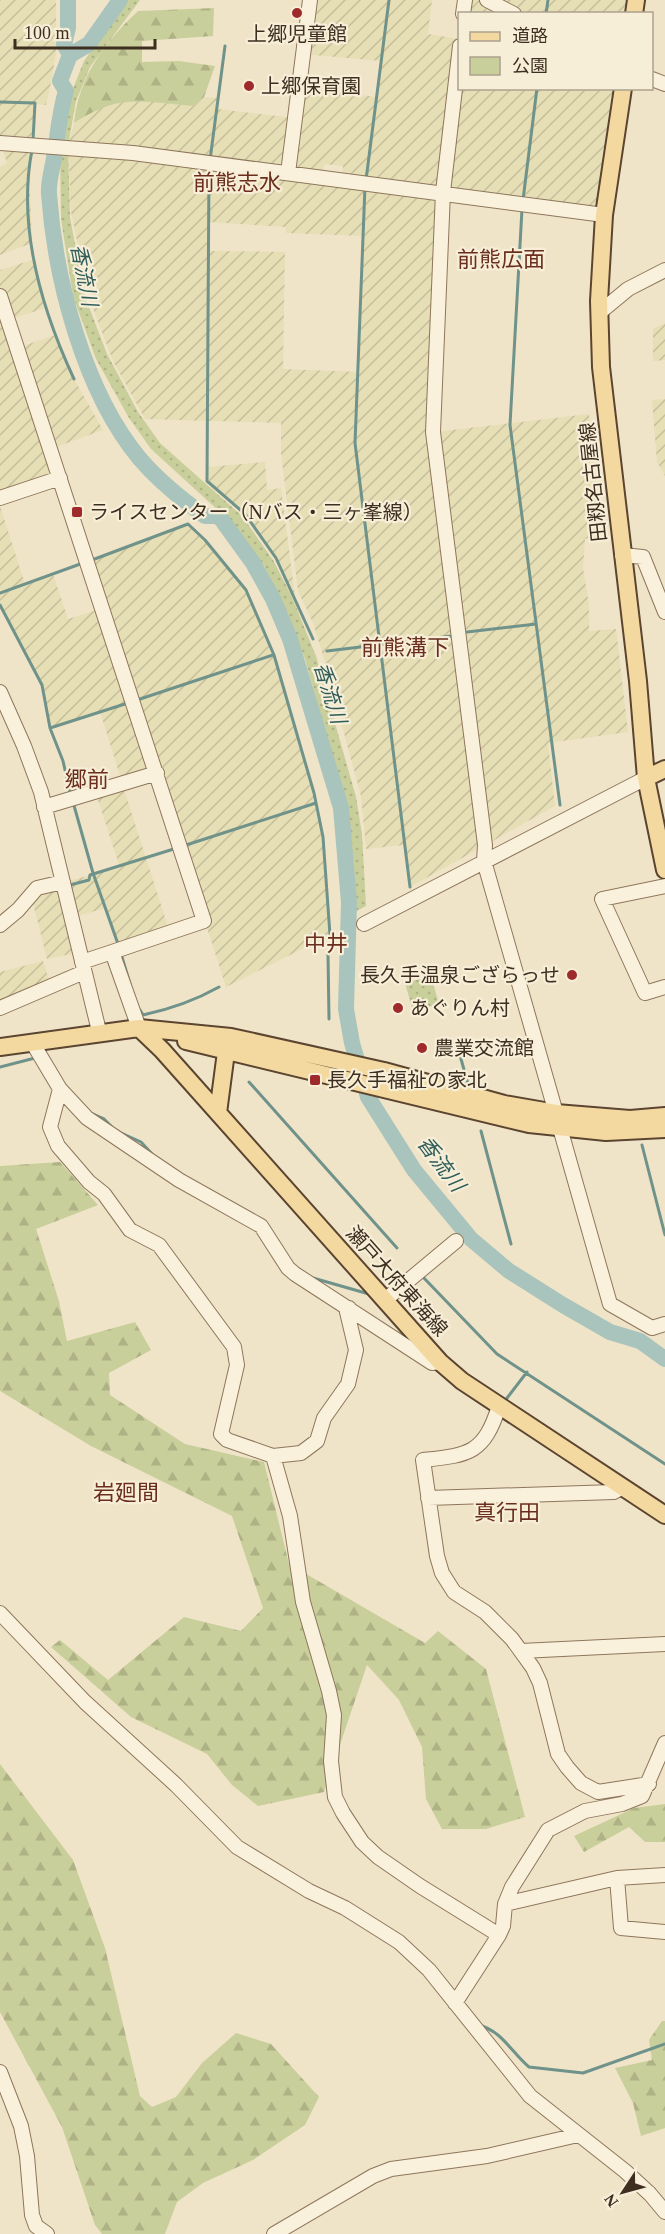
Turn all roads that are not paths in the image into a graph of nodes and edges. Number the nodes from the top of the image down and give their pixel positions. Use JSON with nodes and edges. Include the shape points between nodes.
{"nodes":[{"id":1,"x":310,"y":0,"type":"edge"},
{"id":2,"x":487,"y":0,"type":"edge"},
{"id":3,"x":510,"y":12,"type":"edge"},
{"id":4,"x":458,"y":55,"type":"edge"},
{"id":5,"x":623,"y":90,"type":"edge"},
{"id":6,"x":0,"y":143,"type":"edge"},
{"id":7,"x":288,"y":173,"type":"junction"},
{"id":8,"x":443,"y":192,"type":"junction"},
{"id":9,"x":604,"y":215,"type":"junction"},
{"id":10,"x":665,"y":270,"type":"edge"},
{"id":11,"x":2,"y":305,"type":"edge"},
{"id":12,"x":599,"y":313,"type":"junction"},
{"id":13,"x":60,"y":478,"type":"junction"},
{"id":14,"x":0,"y":498,"type":"edge"},
{"id":15,"x":622,"y":555,"type":"junction"},
{"id":16,"x":665,"y":612,"type":"edge"},
{"id":17,"x":0,"y":692,"type":"edge"},
{"id":18,"x":665,"y":769,"type":"edge"},
{"id":19,"x":157,"y":773,"type":"junction"},
{"id":20,"x":646,"y":778,"type":"junction"},
{"id":21,"x":44,"y":807,"type":"junction"},
{"id":22,"x":484,"y":861,"type":"junction"},
{"id":23,"x":665,"y":870,"type":"edge"},
{"id":24,"x":63,"y":882,"type":"junction"},
{"id":25,"x":665,"y":886,"type":"edge"},
{"id":26,"x":364,"y":924,"type":"dead end"},
{"id":27,"x":0,"y":925,"type":"edge"},
{"id":28,"x":112,"y":952,"type":"junction"},
{"id":29,"x":83,"y":967,"type":"junction"},
{"id":30,"x":665,"y":987,"type":"edge"},
{"id":31,"x":0,"y":1008,"type":"edge"},
{"id":32,"x":139,"y":1028,"type":"junction"},
{"id":33,"x":99,"y":1031,"type":"junction"},
{"id":34,"x":32,"y":1042,"type":"junction"},
{"id":35,"x":0,"y":1047,"type":"edge"},
{"id":36,"x":226,"y":1052,"type":"junction"},
{"id":37,"x":343,"y":1071,"type":"junction"},
{"id":38,"x":60,"y":1089,"type":"junction"},
{"id":39,"x":218,"y":1113,"type":"junction"},
{"id":40,"x":665,"y":1116,"type":"edge"},
{"id":41,"x":558,"y":1120,"type":"junction"},
{"id":42,"x":665,"y":1129,"type":"edge"},
{"id":43,"x":456,"y":1241,"type":"dead end"},
{"id":44,"x":385,"y":1300,"type":"junction"},
{"id":45,"x":348,"y":1308,"type":"junction"},
{"id":46,"x":665,"y":1324,"type":"edge"},
{"id":47,"x":440,"y":1362,"type":"junction"},
{"id":48,"x":500,"y":1406,"type":"junction"},
{"id":49,"x":273,"y":1456,"type":"junction"},
{"id":50,"x":624,"y":1487,"type":"junction"},
{"id":51,"x":428,"y":1498,"type":"junction"},
{"id":52,"x":665,"y":1515,"type":"edge"},
{"id":53,"x":0,"y":1613,"type":"edge"},
{"id":54,"x":665,"y":1644,"type":"edge"},
{"id":55,"x":521,"y":1651,"type":"junction"},
{"id":56,"x":665,"y":1743,"type":"edge"},
{"id":57,"x":649,"y":1784,"type":"junction"},
{"id":58,"x":665,"y":1875,"type":"edge"},
{"id":59,"x":617,"y":1878,"type":"junction"},
{"id":60,"x":505,"y":1904,"type":"junction"},
{"id":61,"x":665,"y":1932,"type":"edge"},
{"id":62,"x":499,"y":1935,"type":"junction"},
{"id":63,"x":455,"y":2002,"type":"junction"},
{"id":64,"x":0,"y":2072,"type":"edge"},
{"id":65,"x":578,"y":2135,"type":"junction"},
{"id":66,"x":665,"y":2212,"type":"edge"},
{"id":67,"x":47,"y":2234,"type":"edge"},
{"id":68,"x":274,"y":2234,"type":"edge"}],
"edges":[{"from":1,"to":7,"type":"street"},
{"from":2,"to":3,"type":"street"},
{"from":4,"to":8,"type":"street"},
{"from":5,"to":9,"type":"main road","name":"田籾名古屋線"},
{"from":6,"to":7,"type":"street","via":[[68,146]]},
{"from":7,"to":8,"type":"street"},
{"from":8,"to":9,"type":"street"},
{"from":8,"to":22,"type":"street","via":[[434,432]]},
{"from":9,"to":12,"type":"main road","name":"田籾名古屋線"},
{"from":10,"to":12,"type":"street","via":[[628,289]]},
{"from":11,"to":13,"type":"street"},
{"from":12,"to":15,"type":"main road","name":"田籾名古屋線","via":[[601,367]]},
{"from":13,"to":14,"type":"street"},
{"from":13,"to":19,"type":"street"},
{"from":15,"to":16,"type":"street","via":[[643,557]]},
{"from":15,"to":20,"type":"main road","name":"田籾名古屋線"},
{"from":17,"to":21,"type":"street","via":[[24,746]]},
{"from":18,"to":20,"type":"main road"},
{"from":19,"to":21,"type":"street"},
{"from":19,"to":28,"type":"street","via":[[204,921]]},
{"from":20,"to":22,"type":"street"},
{"from":20,"to":23,"type":"main road","name":"田籾名古屋線"},
{"from":21,"to":24,"type":"street"},
{"from":22,"to":26,"type":"street"},
{"from":22,"to":41,"type":"street"},
{"from":24,"to":27,"type":"street","via":[[37,888]]},
{"from":24,"to":29,"type":"street"},
{"from":25,"to":30,"type":"street","via":[[602,899],[645,993]]},
{"from":28,"to":29,"type":"street"},
{"from":28,"to":32,"type":"street"},
{"from":29,"to":31,"type":"street"},
{"from":29,"to":33,"type":"street"},
{"from":32,"to":33,"type":"main road"},
{"from":32,"to":36,"type":"main road"},
{"from":32,"to":37,"type":"main road","via":[[231,1037]]},
{"from":32,"to":39,"type":"main road","name":"瀬戸大府東海線"},
{"from":33,"to":34,"type":"main road"},
{"from":34,"to":35,"type":"main road"},
{"from":34,"to":38,"type":"street"},
{"from":36,"to":37,"type":"main road"},
{"from":36,"to":39,"type":"main road"},
{"from":37,"to":41,"type":"main road","via":[[369,1068]]},
{"from":37,"to":41,"type":"main road","via":[[377,1085],[529,1124]]},
{"from":38,"to":45,"type":"street","via":[[78,1110],[105,1131],[179,1180],[261,1226],[288,1268]]},
{"from":38,"to":49,"type":"street","via":[[50,1127],[58,1146],[104,1194],[130,1230],[159,1245],[234,1347],[237,1365],[221,1434],[234,1444]]},
{"from":39,"to":44,"type":"main road","name":"瀬戸大府東海線"},
{"from":40,"to":41,"type":"main road"},
{"from":41,"to":42,"type":"main road","via":[[629,1132]]},
{"from":41,"to":46,"type":"street","via":[[610,1304],[652,1328]]},
{"from":43,"to":44,"type":"street"},
{"from":44,"to":47,"type":"main road","name":"瀬戸大府東海線"},
{"from":45,"to":47,"type":"street","via":[[432,1363]]},
{"from":45,"to":49,"type":"street","via":[[356,1350],[348,1384],[324,1418],[317,1442],[301,1453]]},
{"from":47,"to":48,"type":"main road","name":"瀬戸大府東海線"},
{"from":48,"to":50,"type":"main road","name":"瀬戸大府東海線"},
{"from":48,"to":51,"type":"street","via":[[482,1441],[469,1453],[423,1460]]},
{"from":49,"to":62,"type":"street","via":[[290,1516],[303,1602],[329,1691],[335,1797],[362,1842],[378,1857]]},
{"from":50,"to":51,"type":"street","via":[[614,1492]]},
{"from":50,"to":52,"type":"main road","name":"瀬戸大府東海線"},
{"from":51,"to":55,"type":"street","via":[[442,1573],[454,1592],[485,1612]]},
{"from":53,"to":63,"type":"street","via":[[85,1702],[237,1846],[399,1942]]},
{"from":54,"to":55,"type":"street"},
{"from":55,"to":57,"type":"street","via":[[540,1683],[558,1754],[581,1783],[598,1792]]},
{"from":56,"to":57,"type":"street"},
{"from":57,"to":60,"type":"street","via":[[642,1796],[585,1811],[548,1830]]},
{"from":58,"to":59,"type":"street"},
{"from":59,"to":60,"type":"street"},
{"from":59,"to":61,"type":"street","via":[[621,1928]]},
{"from":60,"to":62,"type":"street"},
{"from":62,"to":63,"type":"street"},
{"from":63,"to":65,"type":"street","via":[[530,2096]]},
{"from":64,"to":67,"type":"street","via":[[21,2126],[32,2215],[36,2226]]},
{"from":65,"to":66,"type":"street","via":[[625,2171]]},
{"from":65,"to":68,"type":"street","via":[[487,2156],[391,2169]]}]}
